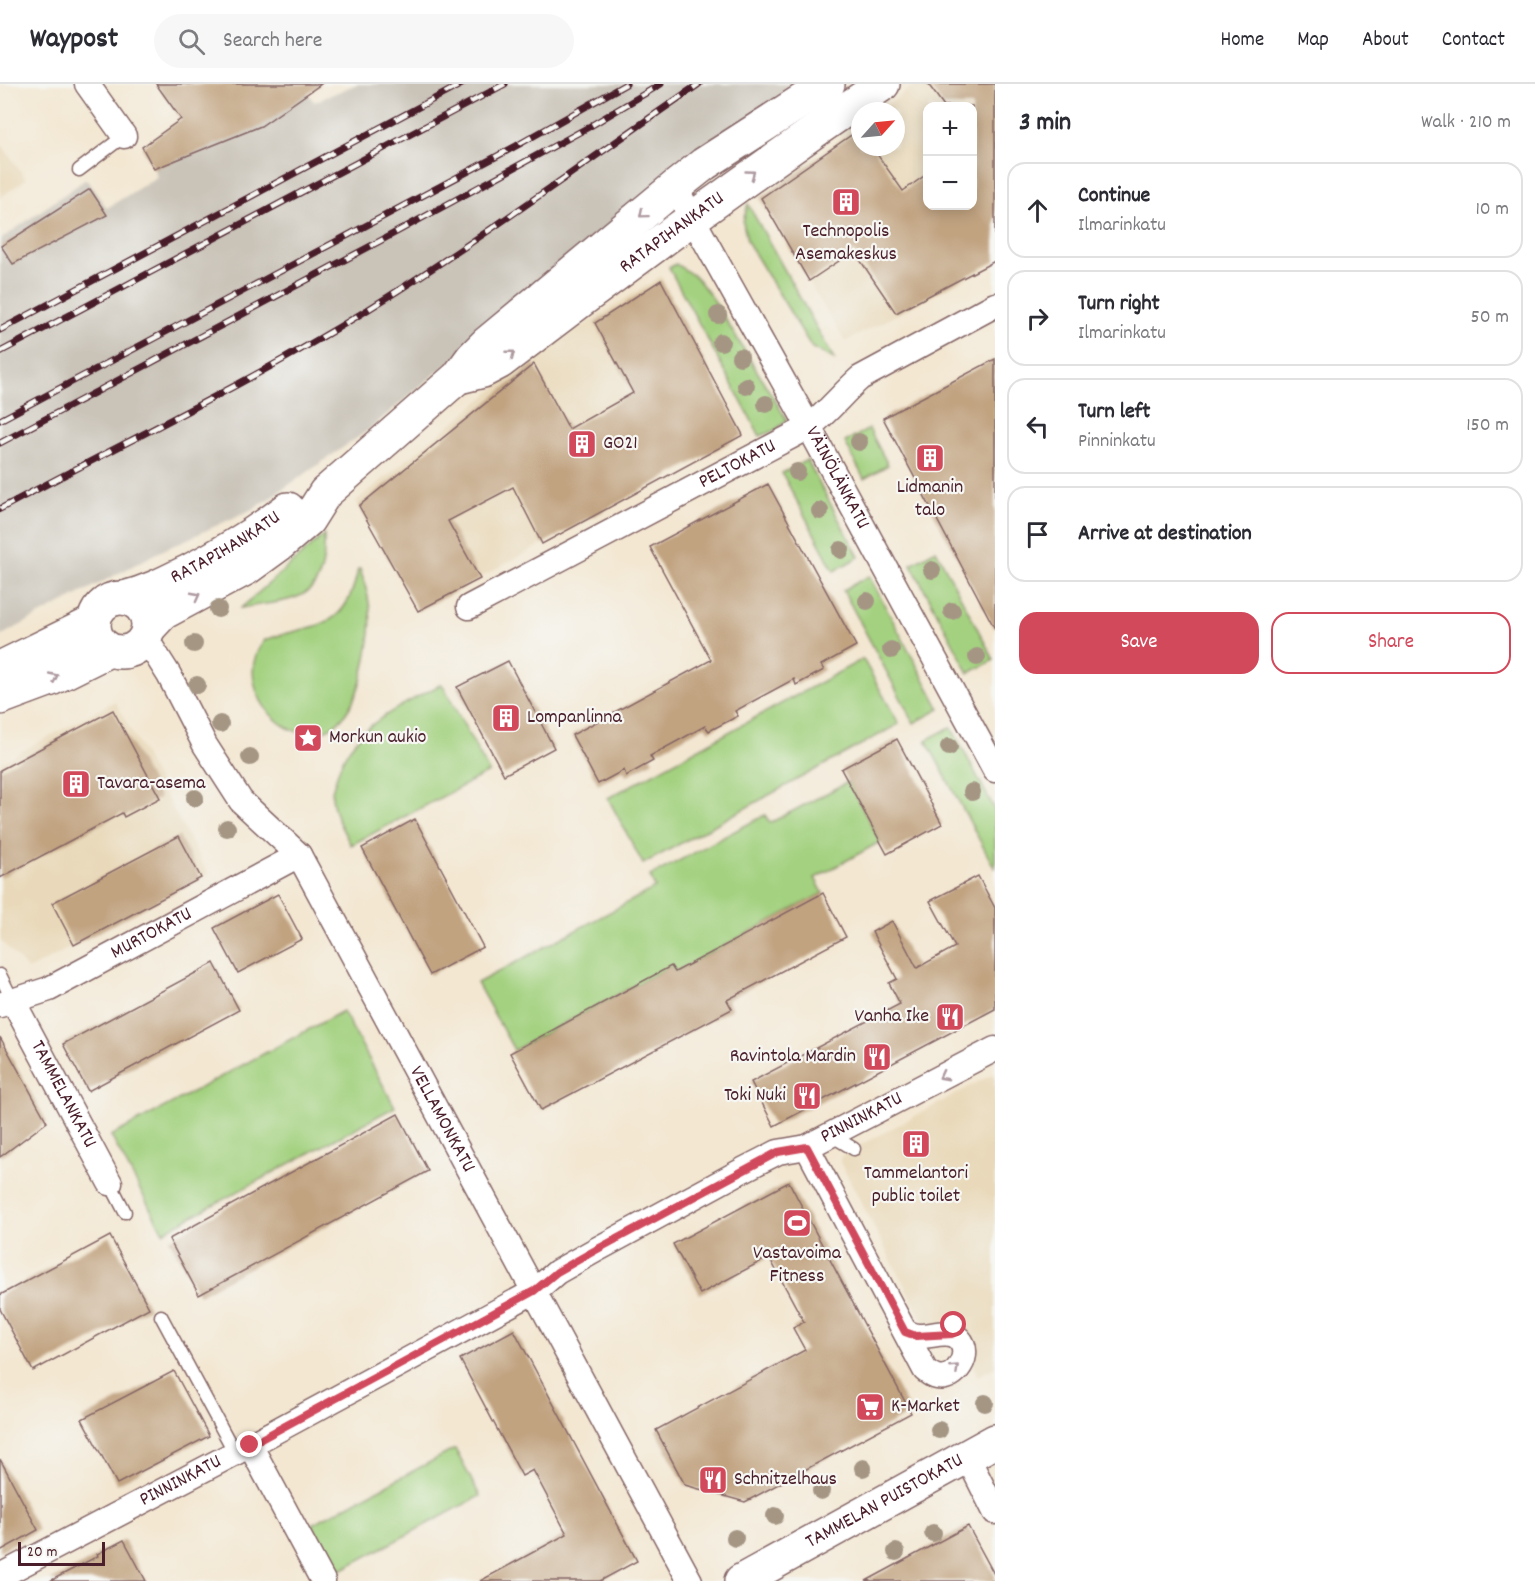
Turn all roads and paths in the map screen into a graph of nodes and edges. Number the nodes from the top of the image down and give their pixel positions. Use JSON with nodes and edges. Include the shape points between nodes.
{"nodes":[{"id":1,"x":87,"y":84,"type":"edge"},
{"id":2,"x":828,"y":84,"type":"edge"},
{"id":3,"x":884,"y":84,"type":"edge"},
{"id":4,"x":124,"y":136,"type":"joint"},
{"id":5,"x":78,"y":170,"type":"dead end"},
{"id":6,"x":675,"y":187,"type":"junction"},
{"id":7,"x":693,"y":218,"type":"junction"},
{"id":8,"x":995,"y":305,"type":"edge"},
{"id":9,"x":458,"y":377,"type":"junction"},
{"id":10,"x":809,"y":427,"type":"junction"},
{"id":11,"x":325,"y":493,"type":"junction"},
{"id":12,"x":124,"y":598,"type":"junction"},
{"id":13,"x":470,"y":607,"type":"dead end"},
{"id":14,"x":94,"y":622,"type":"junction"},
{"id":15,"x":134,"y":641,"type":"junction"},
{"id":16,"x":0,"y":668,"type":"edge"},
{"id":17,"x":0,"y":698,"type":"edge"},
{"id":18,"x":995,"y":770,"type":"edge"},
{"id":19,"x":299,"y":855,"type":"junction"},
{"id":20,"x":0,"y":975,"type":"edge"},
{"id":21,"x":7,"y":1003,"type":"edge"},
{"id":22,"x":995,"y":1049,"type":"edge"},
{"id":23,"x":831,"y":1135,"type":"junction"},
{"id":24,"x":807,"y":1147,"type":"junction"},
{"id":25,"x":854,"y":1149,"type":"dead end"},
{"id":26,"x":110,"y":1183,"type":"joint"},
{"id":27,"x":125,"y":1212,"type":"dead end"},
{"id":28,"x":534,"y":1291,"type":"junction"},
{"id":29,"x":161,"y":1316,"type":"dead end"},
{"id":30,"x":905,"y":1332,"type":"junction"},
{"id":31,"x":995,"y":1441,"type":"edge"},
{"id":32,"x":242,"y":1449,"type":"junction"},
{"id":33,"x":967,"y":1456,"type":"junction"},
{"id":34,"x":995,"y":1512,"type":"edge"},
{"id":35,"x":0,"y":1576,"type":"edge"},
{"id":36,"x":323,"y":1581,"type":"edge"},
{"id":37,"x":690,"y":1581,"type":"edge"},
{"id":38,"x":741,"y":1581,"type":"edge"}],
"edges":[{"from":1,"to":4,"type":"street"},
{"from":2,"to":6,"type":"main road","name":"RATAPIHANKATU"},
{"from":7,"to":3,"type":"main road","name":"RATAPIHANKATU","one_way":true},
{"from":4,"to":5,"type":"lane"},
{"from":6,"to":7,"type":"street","name":"VÄINÖLÄNKATU"},
{"from":6,"to":9,"type":"main road","name":"RATAPIHANKATU","one_way":true,"via":[[513,320],[472,358]]},
{"from":9,"to":7,"type":"main road","name":"RATAPIHANKATU","one_way":true,"via":[[500,362]]},
{"from":7,"to":10,"type":"street","name":"VÄINÖLÄNKATU"},
{"from":8,"to":10,"type":"street","name":"PELTOKATU","via":[[860,378]]},
{"from":9,"to":11,"type":"main road","name":"RATAPIHANKATU"},
{"from":10,"to":13,"type":"street","name":"PELTOKATU"},
{"from":10,"to":18,"type":"street","name":"VÄINÖLÄNKATU"},
{"from":11,"to":12,"type":"main road","name":"RATAPIHANKATU","via":[[295,504],[217,556],[147,592]]},
{"from":15,"to":11,"type":"main road","name":"RATAPIHANKATU","one_way":true,"via":[[163,613],[247,568],[280,544],[308,520]]},
{"from":12,"to":14,"type":"main road","via":[[111,600],[99,609]]},
{"from":12,"to":15,"type":"main road","via":[[137,604],[146,615]]},
{"from":14,"to":15,"type":"main road","via":[[100,643]]},
{"from":14,"to":16,"type":"main road"},
{"from":17,"to":15,"type":"main road","name":"RATAPIHANKATU","one_way":true},
{"from":15,"to":19,"type":"street","name":"VELLAMONKATU","via":[[169,675],[241,801]]},
{"from":19,"to":21,"type":"street","name":"MURTOKATU","via":[[49,989]]},
{"from":19,"to":28,"type":"street","name":"VELLAMONKATU"},
{"from":20,"to":21,"type":"lane","name":"TAMMELANKATU"},
{"from":21,"to":26,"type":"street","name":"TAMMELANKATU"},
{"from":22,"to":23,"type":"street","name":"PINNINKATU","one_way":true},
{"from":23,"to":24,"type":"street","name":"PINNINKATU"},
{"from":23,"to":25,"type":"lane"},
{"from":24,"to":28,"type":"street","name":"PINNINKATU","via":[[778,1152],[743,1170],[557,1272]]},
{"from":24,"to":30,"type":"street"},
{"from":26,"to":27,"type":"lane"},
{"from":28,"to":32,"type":"street","name":"PINNINKATU"},
{"from":28,"to":37,"type":"street","name":"VELLAMONKATU"},
{"from":29,"to":32,"type":"lane"},
{"from":30,"to":30,"type":"street","one_way":true,"via":[[925,1370],[934,1377],[951,1374],[963,1360],[965,1350],[953,1330],[916,1336]]},
{"from":31,"to":33,"type":"main road","name":"TAMMELAN PUISTOKATU"},
{"from":32,"to":35,"type":"street","name":"PINNINKATU"},
{"from":32,"to":36,"type":"street"},
{"from":33,"to":34,"type":"street"},
{"from":33,"to":38,"type":"main road","name":"TAMMELAN PUISTOKATU"}]}
